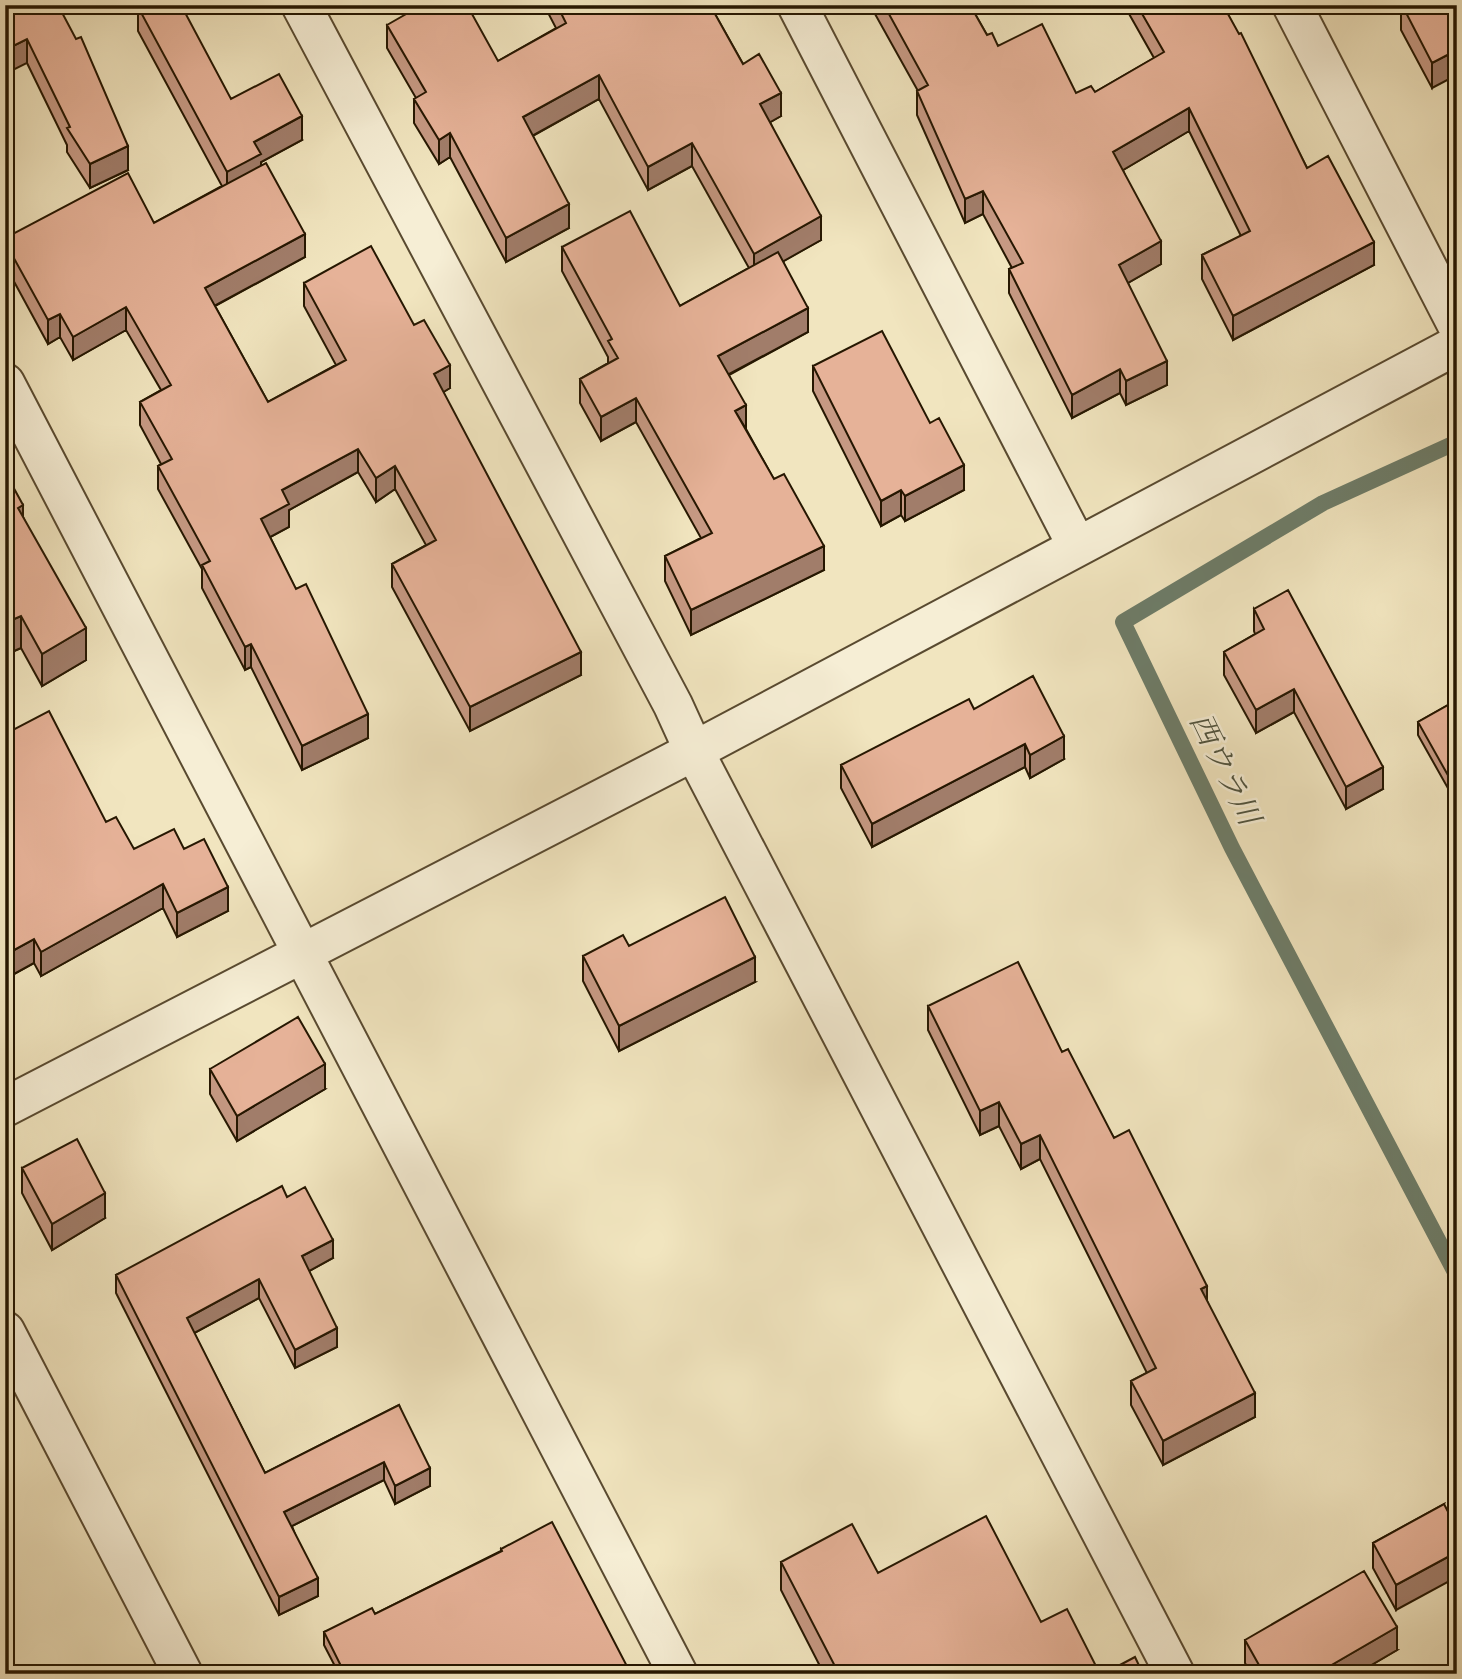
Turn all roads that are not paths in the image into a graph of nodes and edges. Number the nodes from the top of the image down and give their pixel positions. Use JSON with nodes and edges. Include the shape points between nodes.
{"nodes":[{"id":1,"x":301,"y":5,"type":"edge"},
{"id":2,"x":797,"y":5,"type":"edge"},
{"id":3,"x":1292,"y":5,"type":"edge"},
{"id":4,"x":1457,"y":325,"type":"edge"},
{"id":5,"x":1457,"y":345,"type":"edge"},
{"id":6,"x":5,"y":383,"type":"edge"},
{"id":7,"x":1077,"y":546,"type":"junction"},
{"id":8,"x":694,"y":751,"type":"junction"},
{"id":9,"x":302,"y":954,"type":"junction"},
{"id":10,"x":5,"y":1107,"type":"edge"},
{"id":11,"x":5,"y":1331,"type":"edge"},
{"id":12,"x":183,"y":1674,"type":"edge"},
{"id":13,"x":678,"y":1674,"type":"edge"},
{"id":14,"x":1175,"y":1674,"type":"edge"}],
"edges":[{"from":1,"to":8,"type":"street"},
{"from":2,"to":7,"type":"street"},
{"from":3,"to":4,"type":"street"},
{"from":5,"to":7,"type":"street"},
{"from":6,"to":9,"type":"street"},
{"from":7,"to":8,"type":"street"},
{"from":8,"to":9,"type":"street"},
{"from":8,"to":14,"type":"street"},
{"from":9,"to":10,"type":"street"},
{"from":9,"to":13,"type":"street"},
{"from":11,"to":12,"type":"street"}]}
